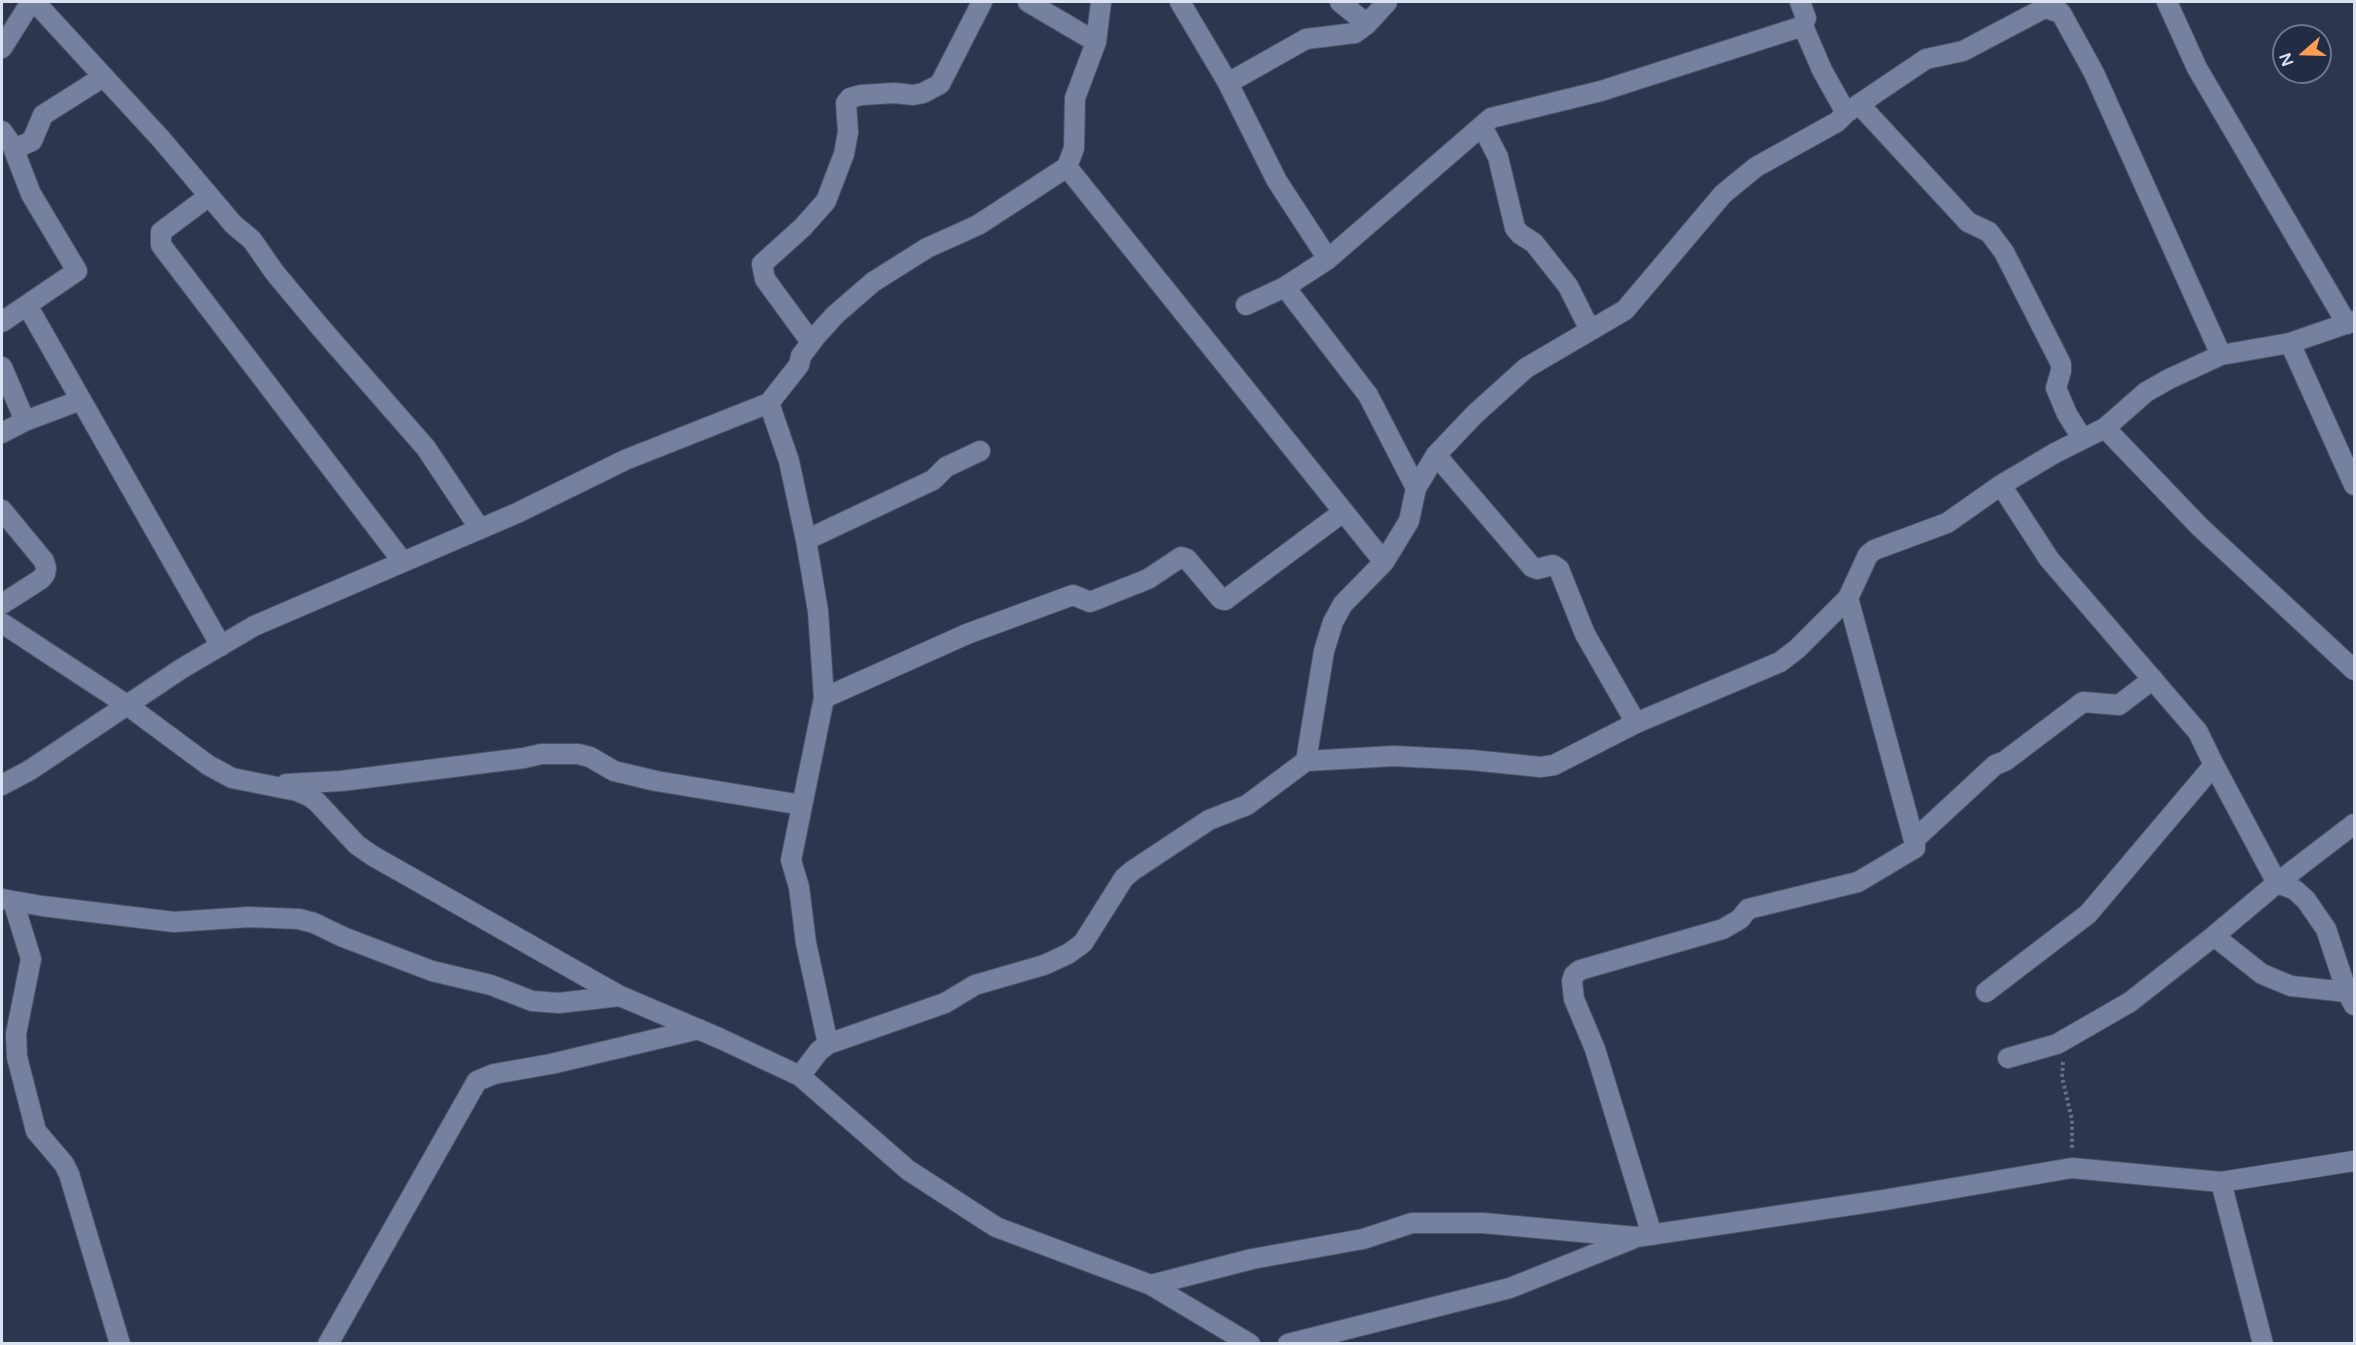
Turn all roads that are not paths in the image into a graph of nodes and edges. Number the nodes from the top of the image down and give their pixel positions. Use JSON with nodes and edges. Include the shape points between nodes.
{"nodes":[{"id":1,"x":33,"y":2,"type":"edge"},
{"id":2,"x":982,"y":2,"type":"edge"},
{"id":3,"x":1028,"y":2,"type":"edge"},
{"id":4,"x":1101,"y":2,"type":"edge"},
{"id":5,"x":1180,"y":2,"type":"edge"},
{"id":6,"x":1340,"y":2,"type":"edge"},
{"id":7,"x":1387,"y":2,"type":"edge"},
{"id":8,"x":1800,"y":2,"type":"edge"},
{"id":9,"x":2167,"y":2,"type":"edge"},
{"id":10,"x":2051,"y":5,"type":"edge"},
{"id":11,"x":1367,"y":24,"type":"junction"},
{"id":12,"x":1803,"y":26,"type":"junction"},
{"id":13,"x":1096,"y":42,"type":"junction"},
{"id":14,"x":2,"y":48,"type":"edge"},
{"id":15,"x":103,"y":77,"type":"junction"},
{"id":16,"x":1228,"y":83,"type":"junction"},
{"id":17,"x":1853,"y":108,"type":"junction"},
{"id":18,"x":1482,"y":126,"type":"junction"},
{"id":19,"x":2,"y":131,"type":"edge"},
{"id":20,"x":14,"y":149,"type":"junction"},
{"id":21,"x":1067,"y":167,"type":"junction"},
{"id":22,"x":209,"y":196,"type":"junction"},
{"id":23,"x":1328,"y":258,"type":"junction"},
{"id":24,"x":1285,"y":287,"type":"junction"},
{"id":25,"x":27,"y":305,"type":"junction"},
{"id":26,"x":1246,"y":305,"type":"dead end"},
{"id":27,"x":2,"y":322,"type":"edge"},
{"id":28,"x":2350,"y":322,"type":"edge"},
{"id":29,"x":1592,"y":328,"type":"junction"},
{"id":30,"x":812,"y":342,"type":"junction"},
{"id":31,"x":2290,"y":343,"type":"junction"},
{"id":32,"x":2222,"y":355,"type":"junction"},
{"id":33,"x":2,"y":367,"type":"edge"},
{"id":34,"x":81,"y":400,"type":"junction"},
{"id":35,"x":769,"y":403,"type":"junction"},
{"id":36,"x":25,"y":421,"type":"junction"},
{"id":37,"x":2105,"y":428,"type":"junction"},
{"id":38,"x":2,"y":433,"type":"edge"},
{"id":39,"x":2082,"y":438,"type":"junction"},
{"id":40,"x":980,"y":451,"type":"dead end"},
{"id":41,"x":1436,"y":455,"type":"junction"},
{"id":42,"x":2001,"y":485,"type":"junction"},
{"id":43,"x":2355,"y":486,"type":"edge"},
{"id":44,"x":1416,"y":488,"type":"junction"},
{"id":45,"x":2,"y":510,"type":"edge"},
{"id":46,"x":1343,"y":512,"type":"junction"},
{"id":47,"x":480,"y":529,"type":"junction"},
{"id":48,"x":806,"y":540,"type":"junction"},
{"id":49,"x":403,"y":562,"type":"junction"},
{"id":50,"x":1384,"y":562,"type":"junction"},
{"id":51,"x":1848,"y":598,"type":"junction"},
{"id":52,"x":2,"y":604,"type":"edge"},
{"id":53,"x":2,"y":623,"type":"edge"},
{"id":54,"x":221,"y":646,"type":"junction"},
{"id":55,"x":2355,"y":670,"type":"edge"},
{"id":56,"x":2153,"y":679,"type":"junction"},
{"id":57,"x":824,"y":698,"type":"junction"},
{"id":58,"x":128,"y":705,"type":"junction"},
{"id":59,"x":1636,"y":723,"type":"junction"},
{"id":60,"x":1306,"y":762,"type":"junction"},
{"id":61,"x":2214,"y":765,"type":"junction"},
{"id":62,"x":2,"y":785,"type":"edge"},
{"id":63,"x":266,"y":785,"type":"junction"},
{"id":64,"x":802,"y":805,"type":"junction"},
{"id":65,"x":2355,"y":824,"type":"edge"},
{"id":66,"x":1914,"y":840,"type":"junction"},
{"id":67,"x":2277,"y":883,"type":"junction"},
{"id":68,"x":7,"y":900,"type":"edge"},
{"id":69,"x":2214,"y":936,"type":"junction"},
{"id":70,"x":1986,"y":992,"type":"dead end"},
{"id":71,"x":620,"y":996,"type":"junction"},
{"id":72,"x":2351,"y":999,"type":"edge"},
{"id":73,"x":699,"y":1029,"type":"junction"},
{"id":74,"x":828,"y":1044,"type":"junction"},
{"id":75,"x":2008,"y":1058,"type":"dead end"},
{"id":76,"x":800,"y":1076,"type":"junction"},
{"id":77,"x":2355,"y":1161,"type":"edge"},
{"id":78,"x":2221,"y":1182,"type":"junction"},
{"id":79,"x":1644,"y":1236,"type":"junction"},
{"id":80,"x":1151,"y":1285,"type":"junction"},
{"id":81,"x":120,"y":1344,"type":"edge"},
{"id":82,"x":328,"y":1344,"type":"edge"},
{"id":83,"x":1250,"y":1344,"type":"edge"},
{"id":84,"x":1288,"y":1344,"type":"edge"},
{"id":85,"x":2263,"y":1344,"type":"edge"}],
"edges":[{"from":1,"to":14,"type":"street"},
{"from":1,"to":15,"type":"street"},
{"from":2,"to":30,"type":"street","via":[[939,84],[913,95],[850,98],[846,104],[848,132],[844,154],[826,201],[762,264],[765,279]]},
{"from":3,"to":13,"type":"street"},
{"from":4,"to":13,"type":"street"},
{"from":5,"to":16,"type":"street"},
{"from":6,"to":11,"type":"street"},
{"from":7,"to":11,"type":"street"},
{"from":8,"to":12,"type":"street","via":[[1806,18]]},
{"from":9,"to":28,"type":"street","via":[[2197,68]]},
{"from":10,"to":17,"type":"street","via":[[1963,51],[1926,59]]},
{"from":10,"to":32,"type":"street","via":[[2061,13],[2094,73]]},
{"from":11,"to":16,"type":"street","via":[[1355,33],[1305,39]]},
{"from":12,"to":17,"type":"street","via":[[1822,70]]},
{"from":12,"to":18,"type":"street","via":[[1601,91],[1491,118]]},
{"from":13,"to":21,"type":"street","via":[[1075,98],[1074,148]]},
{"from":15,"to":20,"type":"street","via":[[43,115],[32,141]]},
{"from":15,"to":22,"type":"street"},
{"from":16,"to":23,"type":"street","via":[[1278,182]]},
{"from":17,"to":29,"type":"street","via":[[1837,122],[1756,167],[1723,194],[1625,310]]},
{"from":17,"to":39,"type":"street","via":[[1968,222],[1989,232],[2004,252],[2061,364],[2056,388]]},
{"from":18,"to":23,"type":"street"},
{"from":18,"to":29,"type":"street","via":[[1498,157],[1515,228],[1534,243],[1568,286]]},
{"from":19,"to":20,"type":"street"},
{"from":20,"to":25,"type":"street","via":[[31,194],[77,271]]},
{"from":21,"to":30,"type":"street","via":[[978,225],[927,248],[873,282],[835,315]]},
{"from":21,"to":46,"type":"street"},
{"from":22,"to":47,"type":"street","via":[[252,240],[283,282],[426,448]]},
{"from":22,"to":49,"type":"street","via":[[161,232],[161,245]]},
{"from":23,"to":24,"type":"street"},
{"from":24,"to":26,"type":"street"},
{"from":24,"to":44,"type":"street","via":[[1368,395]]},
{"from":25,"to":27,"type":"street"},
{"from":25,"to":34,"type":"street"},
{"from":28,"to":31,"type":"street"},
{"from":29,"to":41,"type":"street","via":[[1526,368],[1474,414]]},
{"from":30,"to":35,"type":"street","via":[[801,356],[800,365]]},
{"from":31,"to":32,"type":"street"},
{"from":31,"to":43,"type":"street"},
{"from":32,"to":37,"type":"street","via":[[2146,392]]},
{"from":33,"to":36,"type":"street"},
{"from":34,"to":36,"type":"street"},
{"from":34,"to":54,"type":"street"},
{"from":35,"to":47,"type":"street","via":[[625,460]]},
{"from":35,"to":48,"type":"street","via":[[789,461]]},
{"from":36,"to":38,"type":"street"},
{"from":37,"to":39,"type":"street"},
{"from":37,"to":55,"type":"street","via":[[2200,527]]},
{"from":39,"to":42,"type":"street"},
{"from":40,"to":48,"type":"street","via":[[946,467],[933,480]]},
{"from":41,"to":44,"type":"street"},
{"from":41,"to":59,"type":"street","via":[[1532,567],[1553,565],[1559,569],[1585,634]]},
{"from":42,"to":51,"type":"street","via":[[1947,523],[1874,550]]},
{"from":42,"to":56,"type":"street","via":[[2049,559]]},
{"from":44,"to":50,"type":"street","via":[[1409,521]]},
{"from":45,"to":52,"type":"street","via":[[46,568],[41,579]]},
{"from":46,"to":50,"type":"street"},
{"from":46,"to":57,"type":"street","via":[[1227,599],[1221,599],[1181,557],[1148,579],[1090,602],[1073,595],[967,634]]},
{"from":47,"to":49,"type":"street"},
{"from":48,"to":57,"type":"street","via":[[818,611]]},
{"from":49,"to":54,"type":"street","via":[[254,626]]},
{"from":50,"to":60,"type":"street","via":[[1343,604],[1333,622],[1324,651]]},
{"from":51,"to":59,"type":"street","via":[[1780,662]]},
{"from":51,"to":66,"type":"street"},
{"from":53,"to":58,"type":"street"},
{"from":54,"to":58,"type":"street"},
{"from":56,"to":61,"type":"street","via":[[2198,732]]},
{"from":56,"to":66,"type":"street","via":[[2119,705],[2083,702],[1995,765]]},
{"from":57,"to":64,"type":"street"},
{"from":58,"to":62,"type":"street"},
{"from":58,"to":63,"type":"street","via":[[208,765],[232,778]]},
{"from":59,"to":60,"type":"street","via":[[1554,765],[1541,767],[1394,756]]},
{"from":60,"to":74,"type":"street","via":[[1247,805],[1209,820],[1132,871],[1083,943],[1068,954],[975,985],[945,1003]]},
{"from":61,"to":67,"type":"street"},
{"from":61,"to":70,"type":"street","via":[[2088,914]]},
{"from":63,"to":64,"type":"street","via":[[340,782],[541,754],[578,754],[614,771],[656,781]]},
{"from":63,"to":71,"type":"street","via":[[309,796],[373,856]]},
{"from":64,"to":74,"type":"street","via":[[792,867]]},
{"from":65,"to":67,"type":"street"},
{"from":66,"to":79,"type":"street","via":[[1912,851],[1858,882],[1748,909],[1723,929],[1580,970],[1574,975],[1574,999],[1594,1049]]},
{"from":67,"to":69,"type":"street"},
{"from":67,"to":72,"type":"street","via":[[2295,890],[2326,929]]},
{"from":68,"to":71,"type":"street","via":[[174,922],[249,916],[299,919],[432,971],[532,1000],[559,1003]]},
{"from":68,"to":81,"type":"street","via":[[32,963],[16,1034],[17,1057],[36,1131],[69,1174]]},
{"from":69,"to":72,"type":"street","via":[[2262,974],[2291,986]]},
{"from":69,"to":75,"type":"street","via":[[2130,1002],[2063,1041]]},
{"from":71,"to":73,"type":"street"},
{"from":73,"to":76,"type":"street"},
{"from":73,"to":82,"type":"street","via":[[477,1081]]},
{"from":74,"to":76,"type":"street"},
{"from":76,"to":80,"type":"street","via":[[908,1170],[996,1227]]},
{"from":77,"to":78,"type":"street"},
{"from":78,"to":79,"type":"street","via":[[2072,1168]]},
{"from":78,"to":85,"type":"street"},
{"from":79,"to":80,"type":"street","via":[[1483,1222],[1412,1222],[1369,1238],[1252,1259]]},
{"from":79,"to":84,"type":"street","via":[[1510,1288]]},
{"from":80,"to":83,"type":"street"}]}
